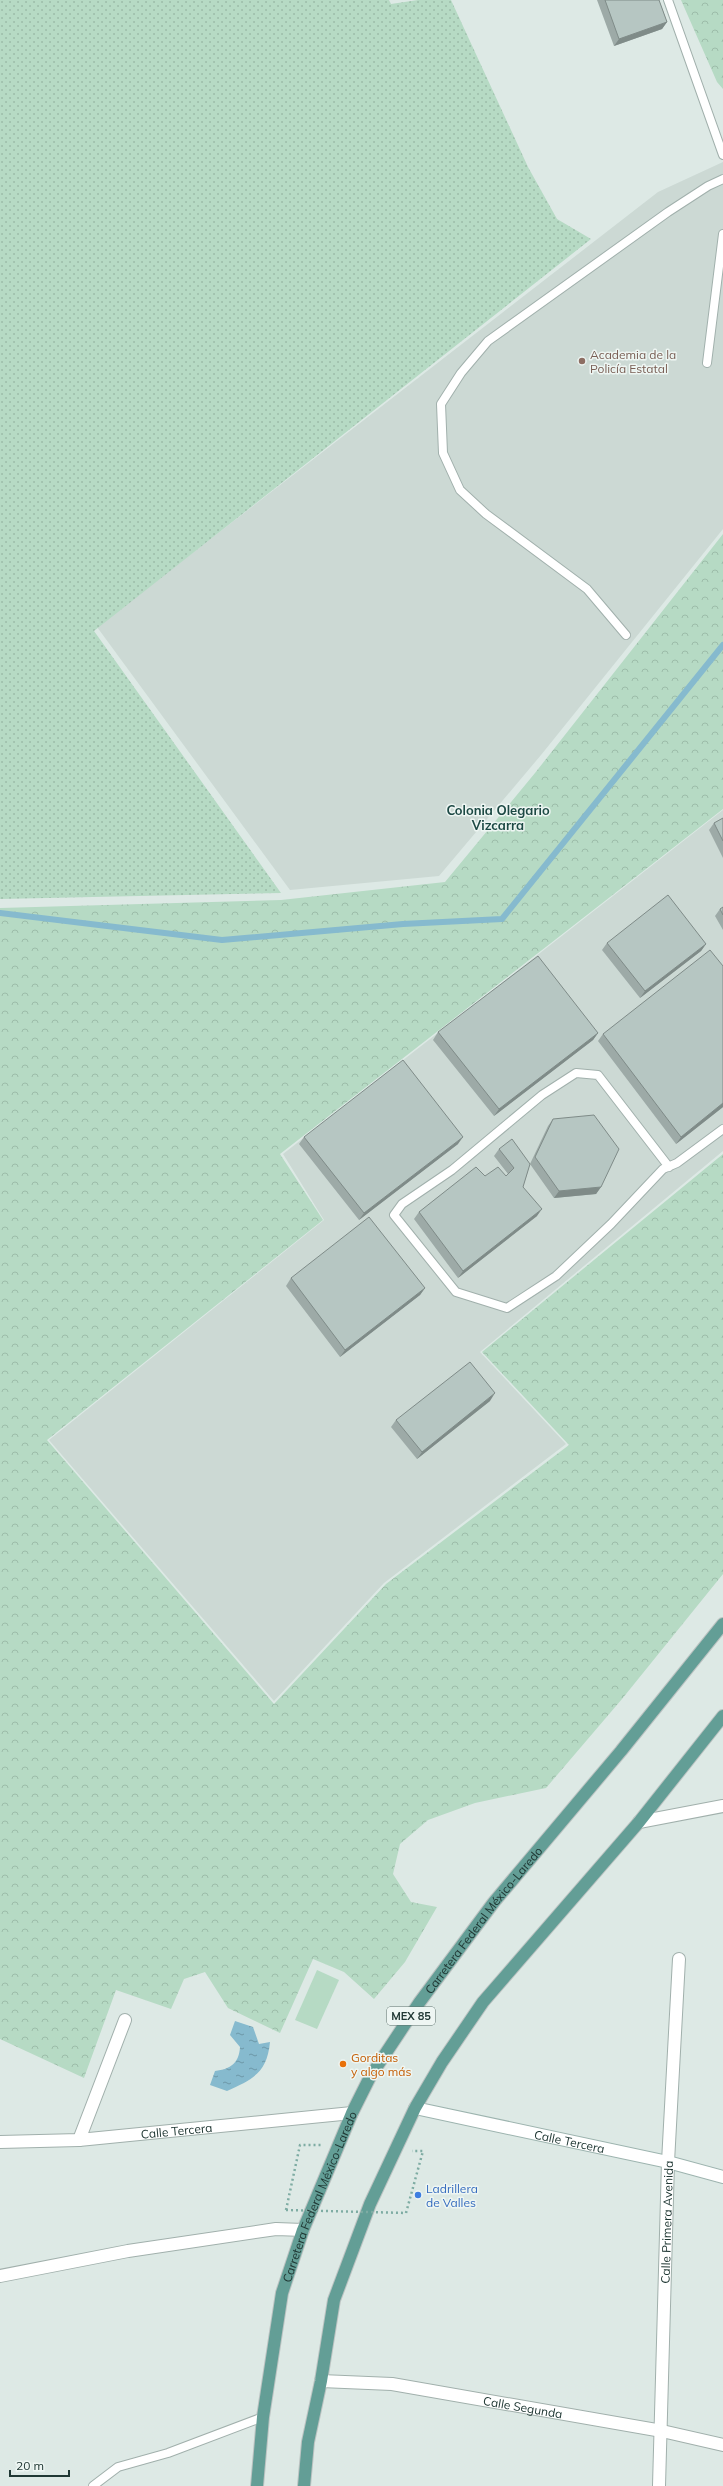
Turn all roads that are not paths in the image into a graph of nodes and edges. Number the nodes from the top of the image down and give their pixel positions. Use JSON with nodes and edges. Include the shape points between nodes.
{"nodes":[{"id":1,"x":668,"y":0,"type":"edge"},
{"id":2,"x":723,"y":155,"type":"edge"},
{"id":3,"x":723,"y":179,"type":"edge"},
{"id":4,"x":723,"y":234,"type":"edge"},
{"id":5,"x":707,"y":363,"type":"dead end"},
{"id":6,"x":626,"y":635,"type":"dead end"},
{"id":7,"x":723,"y":1129,"type":"edge"},
{"id":8,"x":668,"y":1167,"type":"junction"},
{"id":9,"x":723,"y":1624,"type":"edge"},
{"id":10,"x":723,"y":1716,"type":"edge"},
{"id":11,"x":723,"y":1806,"type":"edge"},
{"id":12,"x":639,"y":1822,"type":"junction"},
{"id":13,"x":679,"y":1959,"type":"dead end"},
{"id":14,"x":125,"y":2020,"type":"dead end"},
{"id":15,"x":415,"y":2108,"type":"junction"},
{"id":16,"x":352,"y":2113,"type":"junction"},
{"id":17,"x":79,"y":2140,"type":"junction"},
{"id":18,"x":0,"y":2142,"type":"edge"},
{"id":19,"x":668,"y":2162,"type":"junction"},
{"id":20,"x":723,"y":2177,"type":"edge"},
{"id":21,"x":303,"y":2230,"type":"junction"},
{"id":22,"x":0,"y":2276,"type":"edge"},
{"id":23,"x":321,"y":2381,"type":"junction"},
{"id":24,"x":263,"y":2417,"type":"junction"},
{"id":25,"x":662,"y":2431,"type":"junction"},
{"id":26,"x":723,"y":2445,"type":"edge"},
{"id":27,"x":92,"y":2486,"type":"edge"},
{"id":28,"x":257,"y":2486,"type":"edge"},
{"id":29,"x":304,"y":2486,"type":"edge"},
{"id":30,"x":659,"y":2486,"type":"edge"}],
"edges":[{"from":1,"to":2,"type":"lane"},
{"from":3,"to":6,"type":"lane","via":[[668,212],[488,341],[441,404],[443,453],[460,490],[486,514],[587,590]]},
{"from":4,"to":5,"type":"lane"},
{"from":7,"to":8,"type":"lane"},
{"from":8,"to":8,"type":"lane","via":[[663,1169],[611,1224],[556,1276],[507,1308],[456,1292],[394,1216],[402,1204],[452,1170],[542,1095],[576,1073],[598,1075]]},
{"from":9,"to":16,"type":"main road","name":"Carretera Federal México-Laredo","number":"MEX 85","via":[[621,1751],[494,1902],[419,2004],[370,2077]]},
{"from":10,"to":12,"type":"main road"},
{"from":11,"to":12,"type":"street"},
{"from":12,"to":15,"type":"main road","via":[[483,2002],[442,2062]]},
{"from":13,"to":19,"type":"street","name":"Calle Primera Avenida"},
{"from":14,"to":17,"type":"street"},
{"from":15,"to":19,"type":"street","name":"Calle Tercera"},
{"from":15,"to":23,"type":"main road","via":[[370,2204],[334,2300]]},
{"from":16,"to":17,"type":"street","name":"Calle Tercera"},
{"from":16,"to":21,"type":"main road","name":"Carretera Federal México-Laredo","number":"MEX 85"},
{"from":17,"to":18,"type":"street","name":"Calle Tercera"},
{"from":19,"to":20,"type":"street","name":"Calle Tercera"},
{"from":19,"to":25,"type":"street","name":"Calle Primera Avenida"},
{"from":21,"to":22,"type":"street","via":[[276,2229],[144,2249]]},
{"from":21,"to":24,"type":"main road","name":"Carretera Federal México-Laredo","number":"MEX 85","via":[[282,2294]]},
{"from":23,"to":25,"type":"street","name":"Calle Segunda","via":[[392,2384]]},
{"from":23,"to":29,"type":"main road","via":[[308,2442]]},
{"from":24,"to":27,"type":"lane","via":[[168,2453],[118,2467]]},
{"from":24,"to":28,"type":"main road","name":"Carretera Federal México-Laredo","number":"MEX 85"},
{"from":25,"to":26,"type":"street","name":"Calle Segunda"},
{"from":25,"to":30,"type":"street","name":"Calle Primera Avenida"}]}
